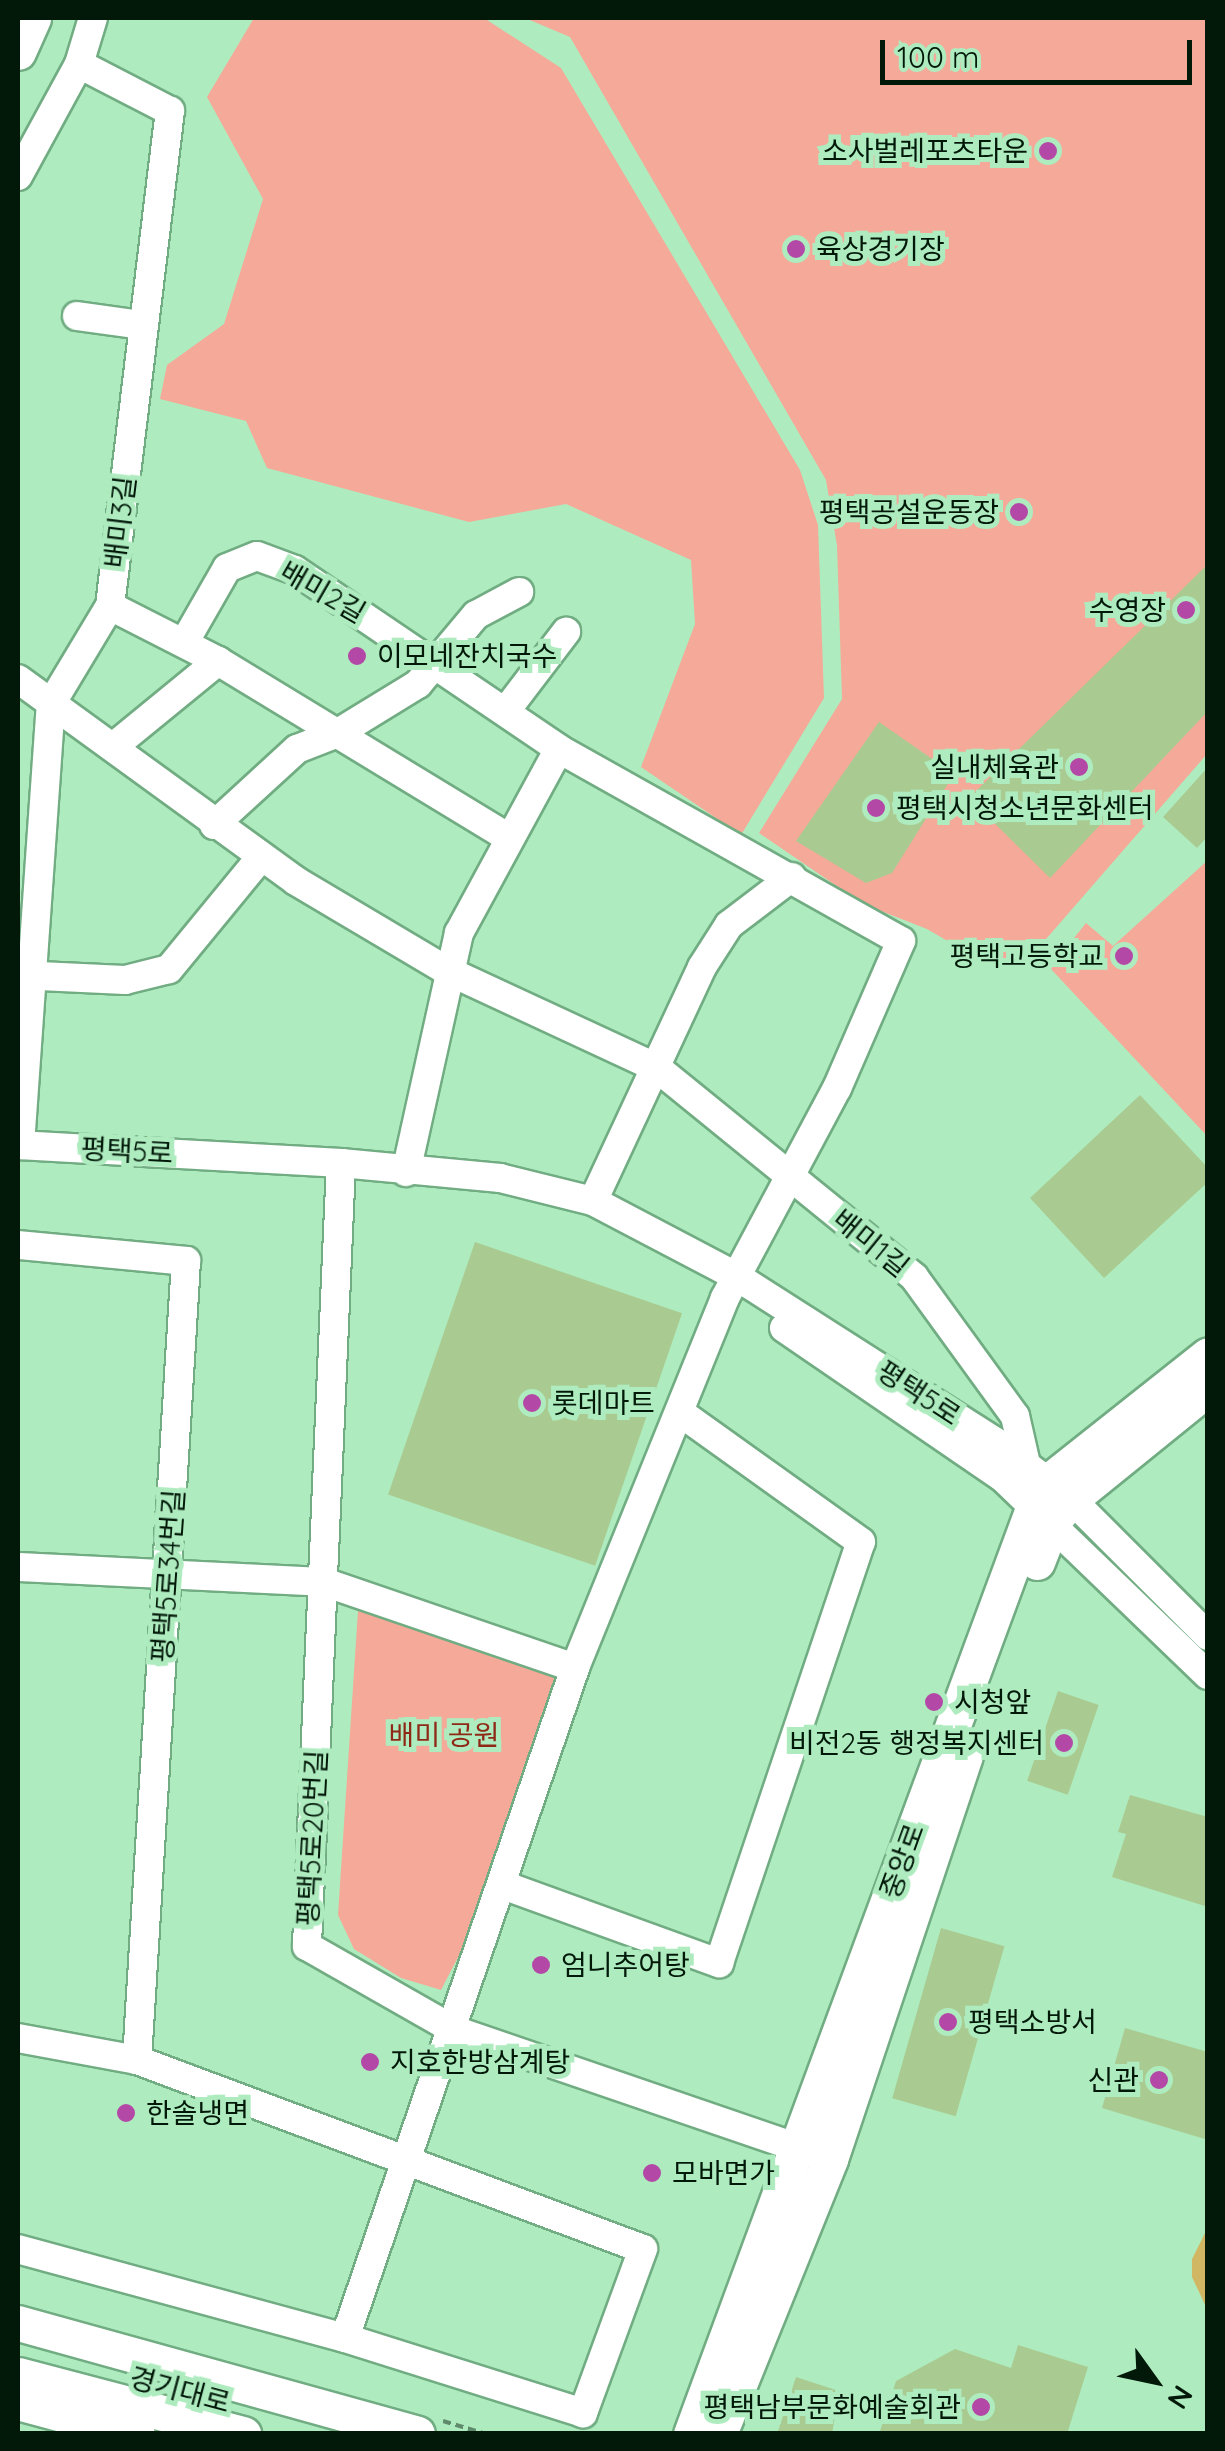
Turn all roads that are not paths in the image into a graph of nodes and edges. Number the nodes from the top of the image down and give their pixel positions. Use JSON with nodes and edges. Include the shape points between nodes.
{"nodes":[{"id":1,"x":32,"y":18,"type":"edge"},
{"id":2,"x":93,"y":18,"type":"edge"},
{"id":3,"x":18,"y":32,"type":"edge"},
{"id":4,"x":18,"y":52,"type":"edge"},
{"id":5,"x":79,"y":64,"type":"junction"},
{"id":6,"x":18,"y":176,"type":"edge"},
{"id":7,"x":77,"y":316,"type":"dead end"},
{"id":8,"x":142,"y":326,"type":"junction"},
{"id":9,"x":519,"y":592,"type":"dead end"},
{"id":10,"x":110,"y":606,"type":"junction"},
{"id":11,"x":566,"y":632,"type":"dead end"},
{"id":12,"x":184,"y":643,"type":"junction"},
{"id":13,"x":218,"y":660,"type":"junction"},
{"id":14,"x":436,"y":662,"type":"junction"},
{"id":15,"x":18,"y":679,"type":"edge"},
{"id":16,"x":52,"y":704,"type":"junction"},
{"id":17,"x":508,"y":708,"type":"junction"},
{"id":18,"x":338,"y":733,"type":"junction"},
{"id":19,"x":113,"y":748,"type":"junction"},
{"id":20,"x":560,"y":749,"type":"junction"},
{"id":21,"x":214,"y":825,"type":"junction"},
{"id":22,"x":507,"y":837,"type":"junction"},
{"id":23,"x":261,"y":857,"type":"junction"},
{"id":24,"x":792,"y":877,"type":"junction"},
{"id":25,"x":446,"y":970,"type":"junction"},
{"id":26,"x":25,"y":975,"type":"edge"},
{"id":27,"x":657,"y":1068,"type":"junction"},
{"id":28,"x":18,"y":1145,"type":"edge"},
{"id":29,"x":341,"y":1163,"type":"junction"},
{"id":30,"x":406,"y":1172,"type":"junction"},
{"id":31,"x":786,"y":1179,"type":"junction"},
{"id":32,"x":593,"y":1201,"type":"junction"},
{"id":33,"x":18,"y":1245,"type":"edge"},
{"id":34,"x":736,"y":1276,"type":"junction"},
{"id":35,"x":1208,"y":1356,"type":"edge"},
{"id":36,"x":1208,"y":1388,"type":"edge"},
{"id":37,"x":681,"y":1413,"type":"junction"},
{"id":38,"x":1046,"y":1494,"type":"junction"},
{"id":39,"x":18,"y":1566,"type":"edge"},
{"id":40,"x":170,"y":1572,"type":"junction"},
{"id":41,"x":324,"y":1582,"type":"junction"},
{"id":42,"x":1208,"y":1636,"type":"edge"},
{"id":43,"x":575,"y":1668,"type":"junction"},
{"id":44,"x":1208,"y":1675,"type":"edge"},
{"id":45,"x":503,"y":1885,"type":"junction"},
{"id":46,"x":454,"y":2030,"type":"junction"},
{"id":47,"x":18,"y":2038,"type":"edge"},
{"id":48,"x":137,"y":2060,"type":"junction"},
{"id":49,"x":796,"y":2147,"type":"junction"},
{"id":50,"x":830,"y":2159,"type":"junction"},
{"id":51,"x":406,"y":2161,"type":"junction"},
{"id":52,"x":18,"y":2249,"type":"edge"},
{"id":53,"x":18,"y":2323,"type":"edge"},
{"id":54,"x":345,"y":2338,"type":"junction"},
{"id":55,"x":18,"y":2347,"type":"edge"},
{"id":56,"x":18,"y":2375,"type":"edge"},
{"id":57,"x":18,"y":2402,"type":"edge"},
{"id":58,"x":138,"y":2434,"type":"edge"},
{"id":59,"x":243,"y":2434,"type":"edge"},
{"id":60,"x":342,"y":2434,"type":"edge"},
{"id":61,"x":417,"y":2434,"type":"edge"},
{"id":62,"x":691,"y":2434,"type":"edge"},
{"id":63,"x":719,"y":2434,"type":"edge"}],
"edges":[{"from":1,"to":3,"type":"main road"},
{"from":1,"to":4,"type":"main road"},
{"from":2,"to":5,"type":"street"},
{"from":5,"to":6,"type":"street"},
{"from":5,"to":8,"type":"street","name":"배미3길","via":[[170,111]]},
{"from":7,"to":8,"type":"street"},
{"from":8,"to":10,"type":"street","name":"배미3길"},
{"from":9,"to":14,"type":"street","via":[[476,616]]},
{"from":10,"to":12,"type":"street"},
{"from":10,"to":16,"type":"street","name":"배미3길"},
{"from":11,"to":17,"type":"street"},
{"from":12,"to":13,"type":"street"},
{"from":12,"to":14,"type":"street","name":"배미2길","via":[[227,568],[257,556],[295,570]]},
{"from":13,"to":18,"type":"street"},
{"from":13,"to":19,"type":"street"},
{"from":14,"to":17,"type":"street","name":"배미2길"},
{"from":14,"to":18,"type":"street","via":[[418,684]]},
{"from":15,"to":16,"type":"street","name":"배미1길"},
{"from":16,"to":19,"type":"street","name":"배미1길"},
{"from":16,"to":26,"type":"street"},
{"from":17,"to":20,"type":"street","name":"배미2길"},
{"from":18,"to":21,"type":"street","via":[[297,749]]},
{"from":18,"to":22,"type":"street"},
{"from":19,"to":21,"type":"street","name":"배미1길"},
{"from":20,"to":22,"type":"street"},
{"from":20,"to":24,"type":"street","name":"배미2길"},
{"from":21,"to":23,"type":"street","name":"배미1길"},
{"from":22,"to":25,"type":"street"},
{"from":23,"to":25,"type":"street","name":"배미1길"},
{"from":23,"to":26,"type":"street","via":[[170,968],[125,980]]},
{"from":24,"to":27,"type":"street","via":[[730,925],[702,967]]},
{"from":24,"to":31,"type":"street","name":"배미2길","via":[[901,941],[837,1088]]},
{"from":25,"to":27,"type":"street","name":"배미1길"},
{"from":25,"to":30,"type":"street"},
{"from":26,"to":28,"type":"street"},
{"from":27,"to":31,"type":"street","name":"배미1길"},
{"from":27,"to":32,"type":"street"},
{"from":28,"to":29,"type":"street","name":"평택5로"},
{"from":29,"to":30,"type":"street","name":"평택5로"},
{"from":29,"to":41,"type":"street","name":"평택5로20번길"},
{"from":30,"to":32,"type":"street","name":"평택5로","via":[[500,1178]]},
{"from":31,"to":34,"type":"street"},
{"from":31,"to":38,"type":"street","name":"배미1길","via":[[914,1277],[1015,1416]]},
{"from":32,"to":34,"type":"street","name":"평택5로"},
{"from":33,"to":40,"type":"street","name":"평택5로34번길","via":[[186,1261]]},
{"from":34,"to":37,"type":"street"},
{"from":34,"to":38,"type":"street","name":"평택5로"},
{"from":34,"to":38,"type":"street","via":[[760,1312],[1003,1478]]},
{"from":35,"to":38,"type":"main road"},
{"from":36,"to":38,"type":"main road"},
{"from":37,"to":43,"type":"street"},
{"from":37,"to":45,"type":"street","via":[[862,1542],[719,1963]]},
{"from":38,"to":42,"type":"street","name":"평택5로"},
{"from":38,"to":44,"type":"street"},
{"from":38,"to":49,"type":"main road","name":"중앙로"},
{"from":38,"to":50,"type":"main road","name":"중앙로"},
{"from":39,"to":40,"type":"street"},
{"from":40,"to":41,"type":"street"},
{"from":40,"to":48,"type":"street","name":"평택5로34번길"},
{"from":41,"to":43,"type":"street"},
{"from":41,"to":46,"type":"street","name":"평택5로20번길","via":[[307,1946]]},
{"from":43,"to":45,"type":"street"},
{"from":45,"to":46,"type":"street"},
{"from":46,"to":49,"type":"street","name":"평택5로20번길"},
{"from":46,"to":51,"type":"street"},
{"from":47,"to":48,"type":"street"},
{"from":48,"to":51,"type":"street"},
{"from":49,"to":50,"type":"street","name":"평택5로20번길"},
{"from":49,"to":62,"type":"main road","name":"중앙로"},
{"from":50,"to":63,"type":"main road","name":"중앙로"},
{"from":51,"to":54,"type":"street"},
{"from":51,"to":54,"type":"street","via":[[644,2249],[583,2413]]},
{"from":52,"to":54,"type":"street"},
{"from":53,"to":61,"type":"main road"},
{"from":55,"to":60,"type":"main road","name":"경기대로"},
{"from":56,"to":59,"type":"main road","name":"경기대로"},
{"from":57,"to":58,"type":"main road"}]}
